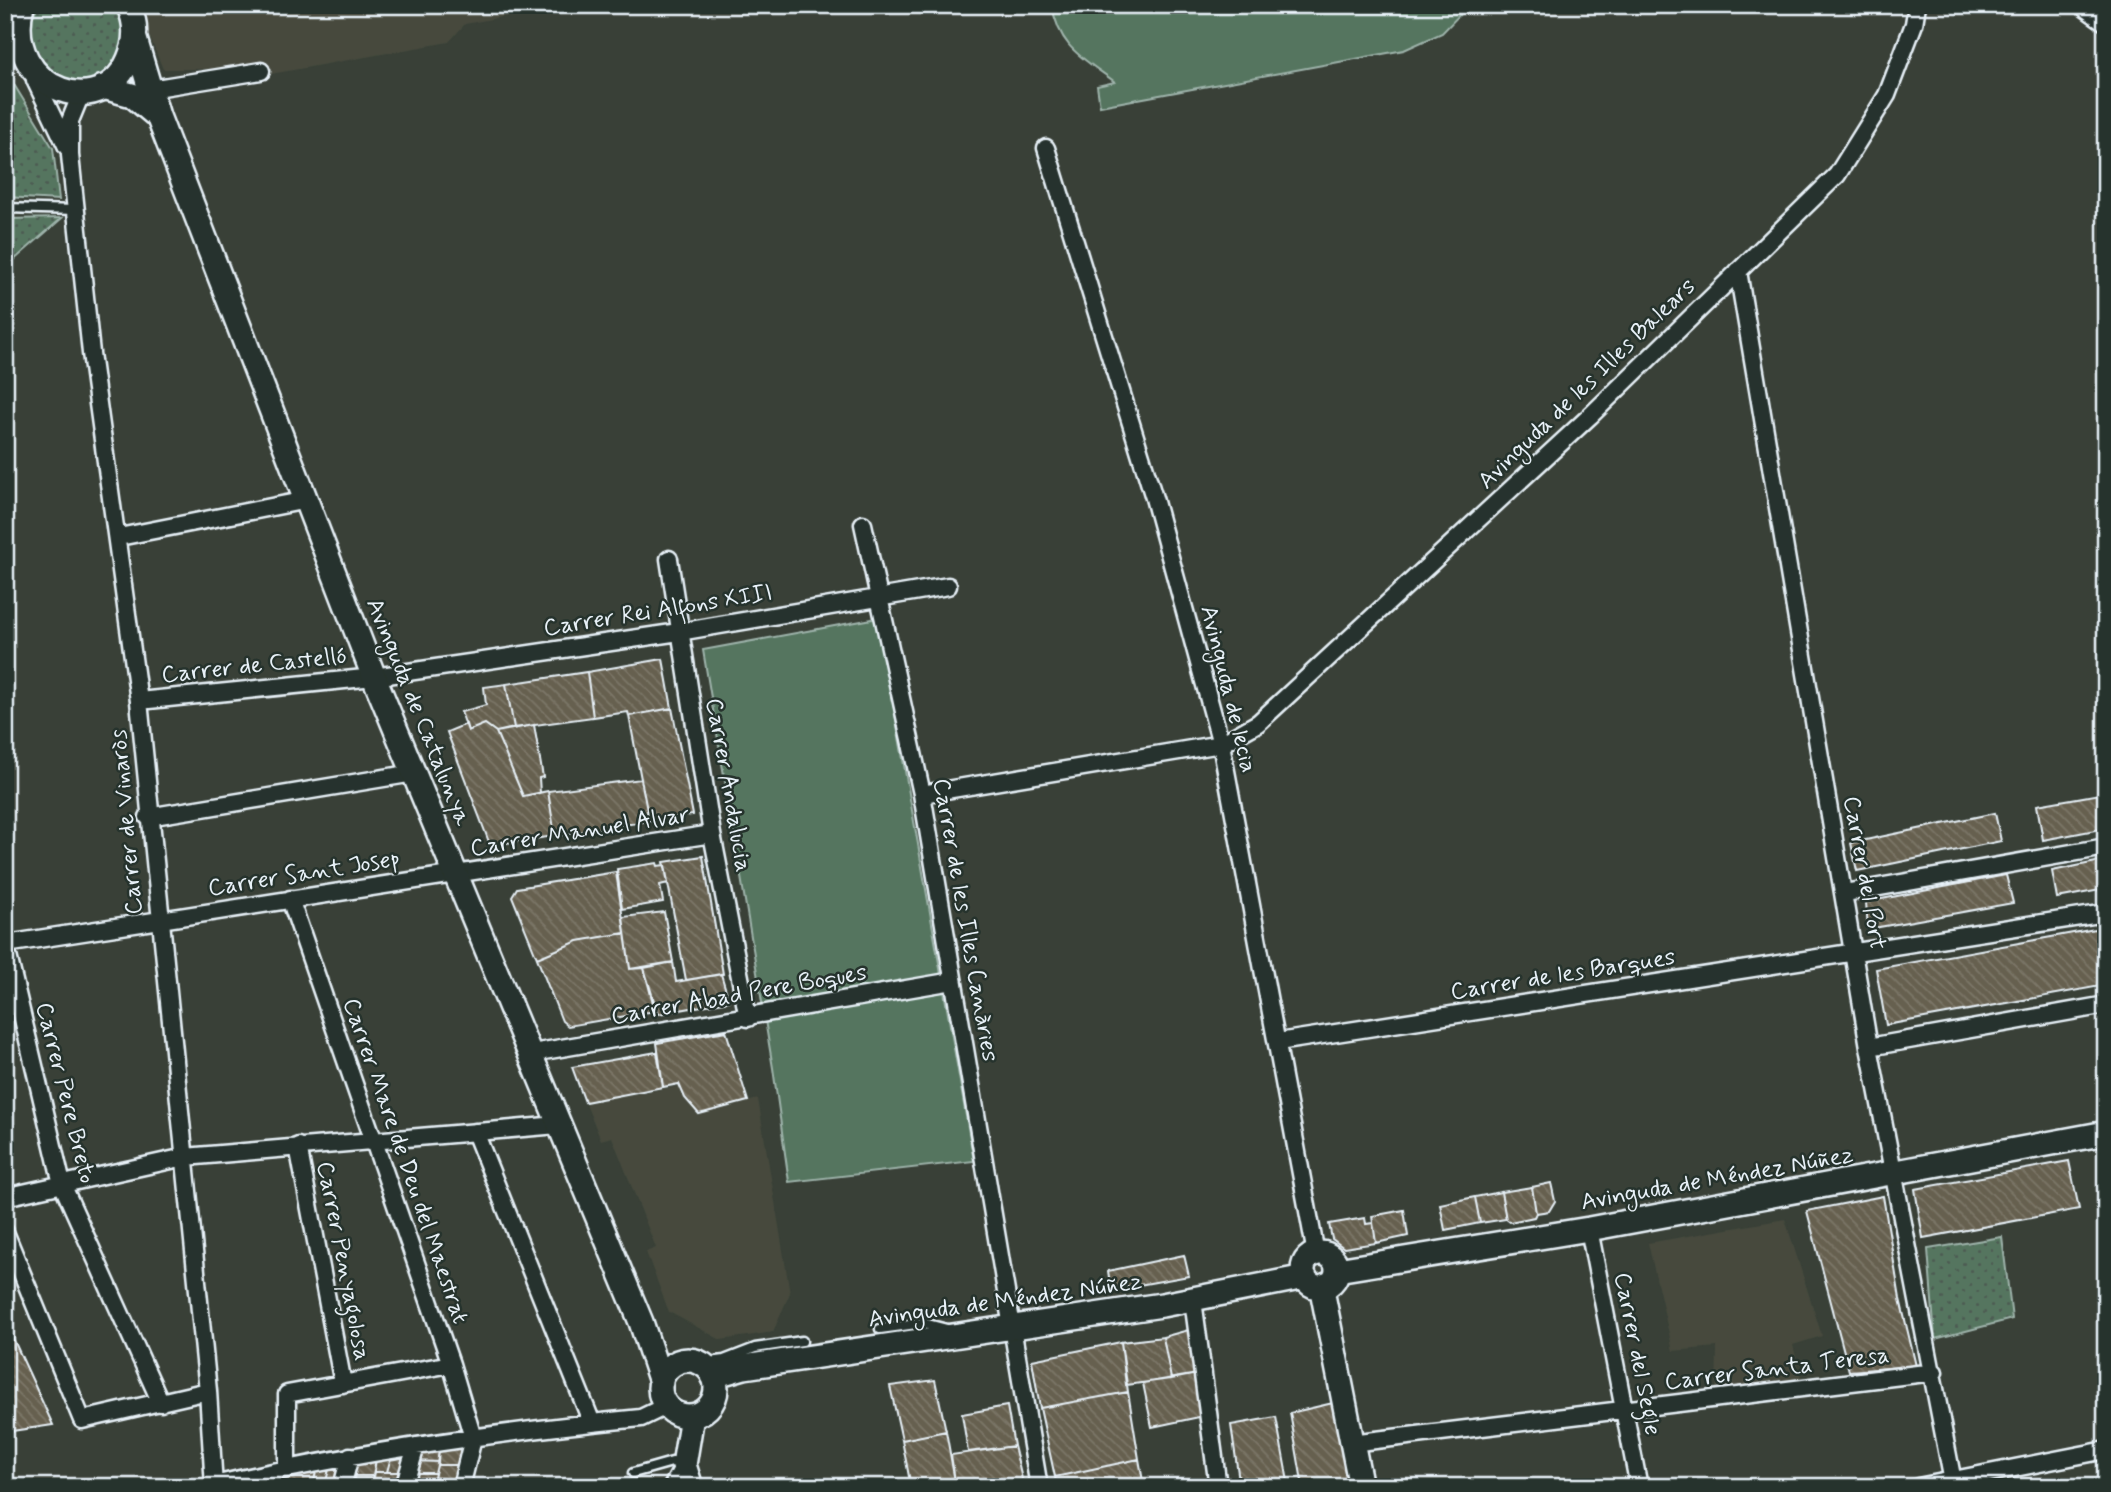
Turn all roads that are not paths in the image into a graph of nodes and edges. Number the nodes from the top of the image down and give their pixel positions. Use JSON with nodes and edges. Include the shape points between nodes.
{"nodes":[{"id":1,"x":128,"y":5,"type":"edge"},
{"id":2,"x":1917,"y":5,"type":"edge"},
{"id":3,"x":2081,"y":5,"type":"edge"},
{"id":4,"x":17,"y":10,"type":"edge"},
{"id":5,"x":2106,"y":23,"type":"edge"},
{"id":6,"x":135,"y":39,"type":"junction"},
{"id":7,"x":261,"y":71,"type":"dead end"},
{"id":8,"x":35,"y":80,"type":"junction"},
{"id":9,"x":92,"y":91,"type":"junction"},
{"id":10,"x":141,"y":92,"type":"junction"},
{"id":11,"x":1045,"y":148,"type":"dead end"},
{"id":12,"x":70,"y":155,"type":"junction"},
{"id":13,"x":5,"y":208,"type":"edge"},
{"id":14,"x":78,"y":210,"type":"junction"},
{"id":15,"x":1738,"y":271,"type":"junction"},
{"id":16,"x":307,"y":500,"type":"junction"},
{"id":17,"x":863,"y":524,"type":"dead end"},
{"id":18,"x":119,"y":537,"type":"junction"},
{"id":19,"x":669,"y":559,"type":"dead end"},
{"id":20,"x":948,"y":586,"type":"dead end"},
{"id":21,"x":879,"y":598,"type":"junction"},
{"id":22,"x":680,"y":632,"type":"junction"},
{"id":23,"x":374,"y":677,"type":"junction"},
{"id":24,"x":139,"y":701,"type":"junction"},
{"id":25,"x":1221,"y":744,"type":"junction"},
{"id":26,"x":414,"y":772,"type":"junction"},
{"id":27,"x":922,"y":794,"type":"junction"},
{"id":28,"x":148,"y":817,"type":"junction"},
{"id":29,"x":712,"y":834,"type":"junction"},
{"id":30,"x":2106,"y":847,"type":"edge"},
{"id":31,"x":455,"y":875,"type":"junction"},
{"id":32,"x":1844,"y":893,"type":"junction"},
{"id":33,"x":290,"y":899,"type":"junction"},
{"id":34,"x":2106,"y":913,"type":"edge"},
{"id":35,"x":159,"y":919,"type":"junction"},
{"id":36,"x":5,"y":943,"type":"edge"},
{"id":37,"x":1855,"y":953,"type":"junction"},
{"id":38,"x":953,"y":981,"type":"junction"},
{"id":39,"x":2106,"y":1005,"type":"edge"},
{"id":40,"x":748,"y":1018,"type":"junction"},
{"id":41,"x":1278,"y":1042,"type":"junction"},
{"id":42,"x":1869,"y":1047,"type":"junction"},
{"id":43,"x":532,"y":1054,"type":"junction"},
{"id":44,"x":558,"y":1125,"type":"junction"},
{"id":45,"x":475,"y":1132,"type":"junction"},
{"id":46,"x":2106,"y":1133,"type":"edge"},
{"id":47,"x":374,"y":1140,"type":"junction"},
{"id":48,"x":298,"y":1146,"type":"junction"},
{"id":49,"x":185,"y":1157,"type":"junction"},
{"id":50,"x":1895,"y":1174,"type":"junction"},
{"id":51,"x":62,"y":1184,"type":"junction"},
{"id":52,"x":5,"y":1197,"type":"edge"},
{"id":53,"x":1589,"y":1229,"type":"junction"},
{"id":54,"x":5,"y":1232,"type":"edge"},
{"id":55,"x":1316,"y":1254,"type":"joint"},
{"id":56,"x":1323,"y":1278,"type":"junction"},
{"id":57,"x":1193,"y":1300,"type":"junction"},
{"id":58,"x":641,"y":1322,"type":"junction"},
{"id":59,"x":1011,"y":1326,"type":"junction"},
{"id":60,"x":880,"y":1329,"type":"dead end"},
{"id":61,"x":960,"y":1334,"type":"junction"},
{"id":62,"x":802,"y":1341,"type":"dead end"},
{"id":63,"x":451,"y":1364,"type":"junction"},
{"id":64,"x":701,"y":1366,"type":"junction"},
{"id":65,"x":1934,"y":1372,"type":"junction"},
{"id":66,"x":660,"y":1382,"type":"junction"},
{"id":67,"x":343,"y":1384,"type":"junction"},
{"id":68,"x":208,"y":1391,"type":"junction"},
{"id":69,"x":161,"y":1404,"type":"junction"},
{"id":70,"x":666,"y":1406,"type":"junction"},
{"id":71,"x":1625,"y":1411,"type":"junction"},
{"id":72,"x":692,"y":1416,"type":"junction"},
{"id":73,"x":592,"y":1423,"type":"junction"},
{"id":74,"x":473,"y":1438,"type":"junction"},
{"id":75,"x":1351,"y":1443,"type":"junction"},
{"id":76,"x":416,"y":1446,"type":"junction"},
{"id":77,"x":2106,"y":1450,"type":"edge"},
{"id":78,"x":350,"y":1456,"type":"junction"},
{"id":79,"x":287,"y":1468,"type":"junction"},
{"id":80,"x":682,"y":1471,"type":"edge"},
{"id":81,"x":633,"y":1473,"type":"dead end"},
{"id":82,"x":1954,"y":1484,"type":"edge"},
{"id":83,"x":214,"y":1486,"type":"edge"},
{"id":84,"x":342,"y":1487,"type":"edge"},
{"id":85,"x":404,"y":1487,"type":"edge"},
{"id":86,"x":461,"y":1487,"type":"edge"},
{"id":87,"x":672,"y":1487,"type":"edge"},
{"id":88,"x":1039,"y":1487,"type":"edge"},
{"id":89,"x":1218,"y":1487,"type":"edge"},
{"id":90,"x":1361,"y":1487,"type":"edge"},
{"id":91,"x":1639,"y":1487,"type":"edge"},
{"id":92,"x":1918,"y":1487,"type":"edge"}],
"edges":[{"from":1,"to":6,"type":"street"},
{"from":2,"to":15,"type":"street","name":"Avinguda de les Illes Balears","via":[[1887,95],[1837,175]]},
{"from":3,"to":5,"type":"street"},
{"from":4,"to":8,"type":"street","via":[[17,53]]},
{"from":6,"to":9,"type":"street","via":[[121,72]]},
{"from":6,"to":10,"type":"street"},
{"from":7,"to":10,"type":"street"},
{"from":8,"to":9,"type":"street","name":"Avinguda de Catalunya","via":[[49,89]]},
{"from":8,"to":12,"type":"street","name":"Carrer de Vinaròs"},
{"from":9,"to":10,"type":"street","name":"Avinguda de Catalunya"},
{"from":9,"to":12,"type":"street","name":"Carrer de Vinaròs","via":[[70,121]]},
{"from":10,"to":16,"type":"street","name":"Avinguda de Catalunya","via":[[158,116]]},
{"from":11,"to":25,"type":"street","name":"Avinguda de lecia","via":[[1154,498]]},
{"from":12,"to":14,"type":"street","name":"Carrer de Vinaròs"},
{"from":13,"to":14,"type":"lane"},
{"from":14,"to":18,"type":"street","name":"Carrer de Vinaròs","via":[[91,354]]},
{"from":15,"to":25,"type":"street","name":"Avinguda de les Illes Balears","via":[[1590,416],[1268,714]]},
{"from":15,"to":32,"type":"street","name":"Carrer del Port"},
{"from":16,"to":18,"type":"street"},
{"from":16,"to":23,"type":"street","name":"Avinguda de Catalunya"},
{"from":17,"to":21,"type":"street","name":"Carrer de les Illes Canàries"},
{"from":18,"to":24,"type":"street","name":"Carrer de Vinaròs"},
{"from":19,"to":22,"type":"street","name":"Carrer Andalucia"},
{"from":20,"to":21,"type":"street","name":"Carrer Rei Alfons XIII"},
{"from":21,"to":22,"type":"street","name":"Carrer Rei Alfons XIII"},
{"from":21,"to":27,"type":"street","name":"Carrer de les Illes Canàries"},
{"from":22,"to":23,"type":"street","name":"Carrer Rei Alfons XIII"},
{"from":22,"to":29,"type":"street","name":"Carrer Andalucia"},
{"from":23,"to":24,"type":"street","name":"Carrer de Castelló"},
{"from":23,"to":26,"type":"street","name":"Avinguda de Catalunya"},
{"from":24,"to":28,"type":"street","name":"Carrer de Vinaròs"},
{"from":25,"to":27,"type":"street"},
{"from":25,"to":41,"type":"street","name":"Avinguda de lecia"},
{"from":26,"to":28,"type":"street"},
{"from":26,"to":31,"type":"street","name":"Avinguda de Catalunya"},
{"from":27,"to":38,"type":"street","name":"Carrer de les Illes Canàries"},
{"from":28,"to":35,"type":"street","name":"Carrer de Vinaròs"},
{"from":29,"to":31,"type":"street","name":"Carrer Manuel Alvar"},
{"from":29,"to":40,"type":"street","name":"Carrer Andalucia"},
{"from":30,"to":32,"type":"street"},
{"from":31,"to":33,"type":"street","name":"Carrer Sant Josep"},
{"from":31,"to":43,"type":"street","name":"Avinguda de Catalunya"},
{"from":32,"to":37,"type":"street","name":"Carrer del Port"},
{"from":33,"to":35,"type":"street","name":"Carrer Sant Josep"},
{"from":33,"to":47,"type":"street","name":"Carrer Mare de Deu del Maestrat"},
{"from":34,"to":37,"type":"street","name":"Carrer de les Barques"},
{"from":35,"to":36,"type":"street","name":"Carrer Sant Josep"},
{"from":35,"to":49,"type":"street","name":"Carrer de Vinaròs"},
{"from":36,"to":51,"type":"street","name":"Carrer Pere Breto"},
{"from":37,"to":41,"type":"street","name":"Carrer de les Barques"},
{"from":37,"to":42,"type":"street","name":"Carrer del Port"},
{"from":38,"to":40,"type":"street","name":"Carrer Abad Pere Boques"},
{"from":38,"to":59,"type":"street","name":"Carrer de les Illes Canàries"},
{"from":39,"to":42,"type":"street"},
{"from":40,"to":43,"type":"street","name":"Carrer Abad Pere Boques"},
{"from":41,"to":55,"type":"street","name":"Avinguda de lecia"},
{"from":42,"to":50,"type":"street","name":"Carrer del Port"},
{"from":43,"to":44,"type":"street","name":"Avinguda de Catalunya"},
{"from":44,"to":45,"type":"street"},
{"from":44,"to":58,"type":"street","name":"Avinguda de Catalunya"},
{"from":45,"to":47,"type":"street"},
{"from":45,"to":73,"type":"street"},
{"from":46,"to":50,"type":"street","name":"Avinguda de Méndez Núñez"},
{"from":47,"to":48,"type":"street"},
{"from":47,"to":63,"type":"street","name":"Carrer Mare de Deu del Maestrat"},
{"from":48,"to":49,"type":"street"},
{"from":48,"to":67,"type":"street","name":"Carrer Penyagolosa"},
{"from":49,"to":51,"type":"street"},
{"from":49,"to":68,"type":"street","name":"Carrer de Vinaròs"},
{"from":50,"to":53,"type":"street","name":"Avinguda de Méndez Núñez"},
{"from":50,"to":65,"type":"street","name":"Carrer del Port"},
{"from":51,"to":52,"type":"street"},
{"from":51,"to":69,"type":"street","name":"Carrer Pere Breto"},
{"from":53,"to":56,"type":"street","name":"Avinguda de Méndez Núñez"},
{"from":53,"to":71,"type":"street","name":"Carrer del Segle"},
{"from":54,"to":69,"type":"street","via":[[82,1420]]},
{"from":55,"to":56,"type":"street","via":[[1305,1263]]},
{"from":56,"to":57,"type":"street","name":"Avinguda de Méndez Núñez"},
{"from":56,"to":75,"type":"street"},
{"from":57,"to":59,"type":"street","name":"Avinguda de Méndez Núñez"},
{"from":57,"to":89,"type":"street"},
{"from":58,"to":64,"type":"street","name":"Avinguda de Catalunya","via":[[660,1345]]},
{"from":58,"to":66,"type":"street","name":"Avinguda de Catalunya"},
{"from":59,"to":61,"type":"street","name":"Avinguda de Méndez Núñez"},
{"from":59,"to":88,"type":"street","name":"Carrer de les Illes Canàries"},
{"from":60,"to":61,"type":"lane","via":[[924,1323]]},
{"from":61,"to":64,"type":"street","name":"Avinguda de Méndez Núñez","via":[[744,1367]]},
{"from":62,"to":64,"type":"lane","via":[[755,1348]]},
{"from":63,"to":67,"type":"street"},
{"from":63,"to":74,"type":"street","name":"Carrer Mare de Deu del Maestrat"},
{"from":64,"to":66,"type":"street","via":[[669,1367]]},
{"from":64,"to":72,"type":"street","via":[[716,1392],[708,1408]]},
{"from":65,"to":71,"type":"street","name":"Carrer Santa Teresa"},
{"from":65,"to":82,"type":"street","name":"Carrer del Port"},
{"from":66,"to":70,"type":"street"},
{"from":67,"to":79,"type":"street","via":[[287,1394]]},
{"from":68,"to":69,"type":"street"},
{"from":68,"to":83,"type":"street","name":"Carrer de Vinaròs"},
{"from":70,"to":72,"type":"street","via":[[677,1414]]},
{"from":70,"to":73,"type":"street","via":[[641,1418]]},
{"from":71,"to":75,"type":"street","name":"Carrer Santa Teresa"},
{"from":71,"to":91,"type":"street","name":"Carrer del Segle"},
{"from":72,"to":80,"type":"street"},
{"from":73,"to":74,"type":"street"},
{"from":74,"to":76,"type":"street"},
{"from":74,"to":86,"type":"street"},
{"from":75,"to":90,"type":"street"},
{"from":76,"to":78,"type":"street"},
{"from":76,"to":85,"type":"street"},
{"from":77,"to":82,"type":"street"},
{"from":78,"to":79,"type":"street"},
{"from":78,"to":84,"type":"street"},
{"from":79,"to":83,"type":"street"},
{"from":80,"to":81,"type":"lane"},
{"from":80,"to":87,"type":"street"},
{"from":82,"to":92,"type":"street"}]}
